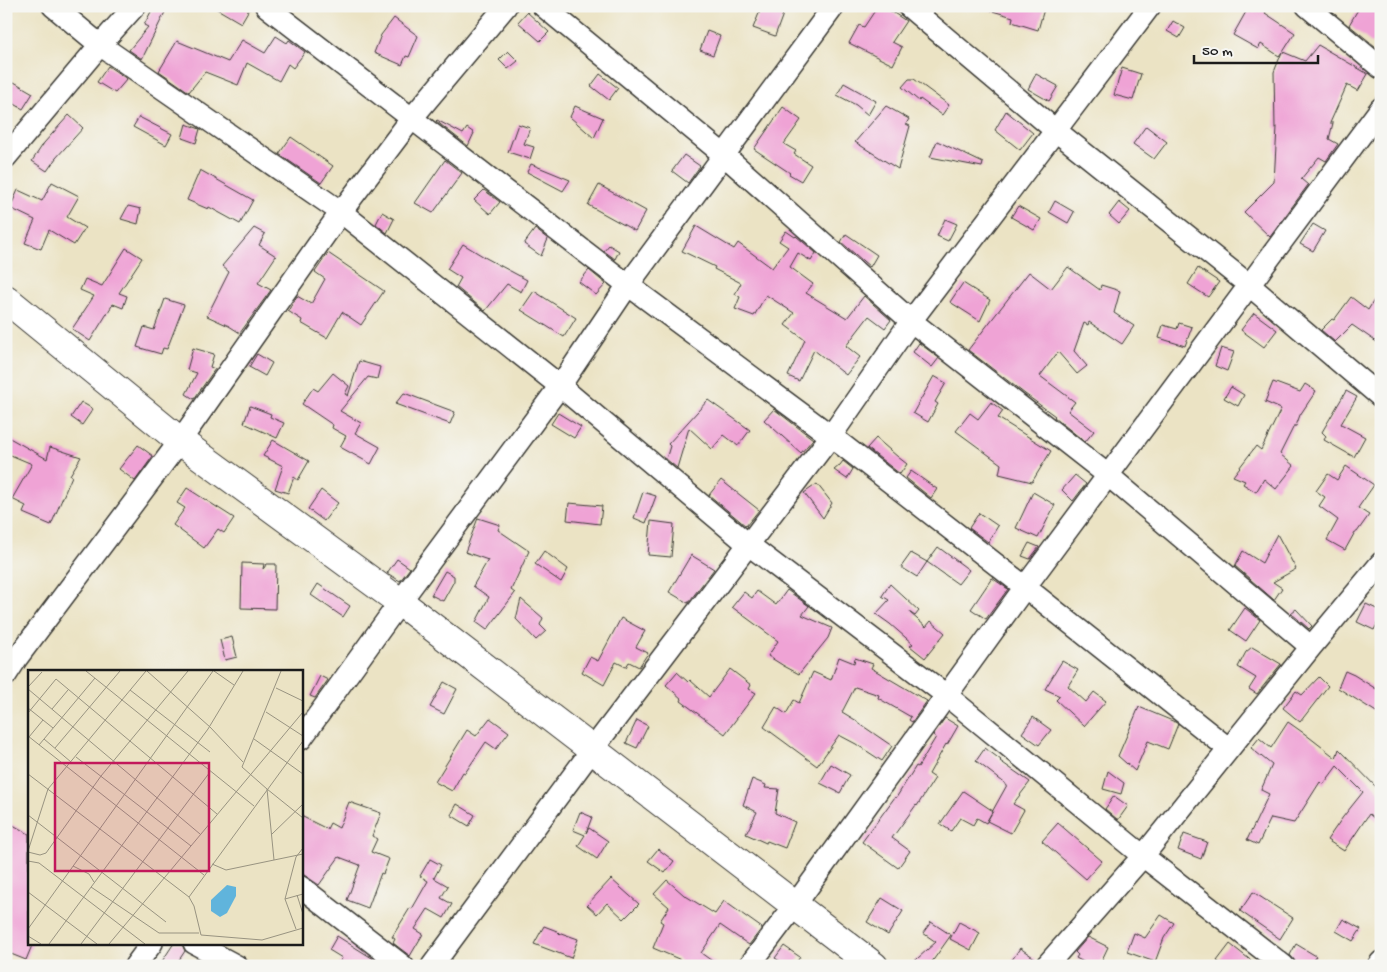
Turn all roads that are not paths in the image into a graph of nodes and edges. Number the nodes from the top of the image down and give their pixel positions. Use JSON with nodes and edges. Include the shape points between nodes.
{"nodes":[{"id":1,"x":53,"y":6,"type":"edge"},
{"id":2,"x":135,"y":6,"type":"edge"},
{"id":3,"x":266,"y":6,"type":"edge"},
{"id":4,"x":506,"y":6,"type":"edge"},
{"id":5,"x":543,"y":6,"type":"edge"},
{"id":6,"x":834,"y":6,"type":"edge"},
{"id":7,"x":908,"y":6,"type":"edge"},
{"id":8,"x":1150,"y":6,"type":"edge"},
{"id":9,"x":1307,"y":6,"type":"edge"},
{"id":10,"x":100,"y":45,"type":"junction"},
{"id":11,"x":1381,"y":68,"type":"edge"},
{"id":12,"x":1381,"y":108,"type":"edge"},
{"id":13,"x":412,"y":118,"type":"junction"},
{"id":14,"x":1055,"y":130,"type":"junction"},
{"id":15,"x":724,"y":155,"type":"junction"},
{"id":16,"x":6,"y":157,"type":"edge"},
{"id":17,"x":341,"y":212,"type":"junction"},
{"id":18,"x":628,"y":284,"type":"junction"},
{"id":19,"x":1249,"y":285,"type":"junction"},
{"id":20,"x":6,"y":298,"type":"edge"},
{"id":21,"x":911,"y":320,"type":"junction"},
{"id":22,"x":560,"y":386,"type":"junction"},
{"id":23,"x":1381,"y":397,"type":"edge"},
{"id":24,"x":831,"y":436,"type":"junction"},
{"id":25,"x":180,"y":441,"type":"junction"},
{"id":26,"x":1109,"y":476,"type":"junction"},
{"id":27,"x":749,"y":545,"type":"junction"},
{"id":28,"x":1381,"y":563,"type":"edge"},
{"id":29,"x":1025,"y":587,"type":"junction"},
{"id":30,"x":400,"y":602,"type":"junction"},
{"id":31,"x":1311,"y":647,"type":"junction"},
{"id":32,"x":16,"y":664,"type":"edge"},
{"id":33,"x":946,"y":695,"type":"junction"},
{"id":34,"x":302,"y":738,"type":"edge"},
{"id":35,"x":1229,"y":749,"type":"junction"},
{"id":36,"x":592,"y":750,"type":"junction"},
{"id":37,"x":1143,"y":856,"type":"junction"},
{"id":38,"x":302,"y":888,"type":"edge"},
{"id":39,"x":795,"y":905,"type":"junction"},
{"id":40,"x":151,"y":944,"type":"edge"},
{"id":41,"x":196,"y":944,"type":"edge"},
{"id":42,"x":1381,"y":962,"type":"edge"},
{"id":43,"x":135,"y":966,"type":"edge"},
{"id":44,"x":237,"y":966,"type":"edge"},
{"id":45,"x":403,"y":966,"type":"edge"},
{"id":46,"x":432,"y":966,"type":"edge"},
{"id":47,"x":749,"y":966,"type":"edge"},
{"id":48,"x":874,"y":966,"type":"edge"},
{"id":49,"x":1046,"y":966,"type":"edge"},
{"id":50,"x":1284,"y":966,"type":"edge"},
{"id":51,"x":1378,"y":966,"type":"edge"}],
"edges":[{"from":1,"to":10,"type":"street"},
{"from":2,"to":10,"type":"street"},
{"from":3,"to":13,"type":"street"},
{"from":4,"to":13,"type":"street"},
{"from":5,"to":15,"type":"street"},
{"from":6,"to":15,"type":"street"},
{"from":7,"to":14,"type":"street"},
{"from":8,"to":14,"type":"street"},
{"from":9,"to":11,"type":"street"},
{"from":10,"to":16,"type":"street"},
{"from":10,"to":17,"type":"street"},
{"from":12,"to":19,"type":"street"},
{"from":13,"to":17,"type":"street"},
{"from":13,"to":18,"type":"street"},
{"from":14,"to":19,"type":"street"},
{"from":14,"to":21,"type":"street"},
{"from":15,"to":18,"type":"street"},
{"from":15,"to":21,"type":"street"},
{"from":17,"to":22,"type":"street"},
{"from":17,"to":25,"type":"street"},
{"from":18,"to":22,"type":"street"},
{"from":18,"to":24,"type":"street"},
{"from":19,"to":23,"type":"street"},
{"from":19,"to":26,"type":"street"},
{"from":20,"to":25,"type":"highway"},
{"from":21,"to":24,"type":"street"},
{"from":21,"to":26,"type":"street"},
{"from":22,"to":27,"type":"street"},
{"from":22,"to":30,"type":"street"},
{"from":24,"to":27,"type":"street"},
{"from":24,"to":29,"type":"street"},
{"from":25,"to":30,"type":"highway"},
{"from":25,"to":32,"type":"street"},
{"from":26,"to":29,"type":"street"},
{"from":26,"to":31,"type":"street"},
{"from":27,"to":33,"type":"street"},
{"from":27,"to":36,"type":"street"},
{"from":28,"to":31,"type":"street"},
{"from":29,"to":33,"type":"street"},
{"from":29,"to":35,"type":"street"},
{"from":30,"to":34,"type":"street"},
{"from":30,"to":36,"type":"highway"},
{"from":31,"to":35,"type":"street"},
{"from":33,"to":37,"type":"street"},
{"from":33,"to":39,"type":"street"},
{"from":35,"to":37,"type":"street"},
{"from":36,"to":39,"type":"highway"},
{"from":36,"to":46,"type":"street"},
{"from":37,"to":49,"type":"street"},
{"from":37,"to":50,"type":"street"},
{"from":38,"to":45,"type":"street"},
{"from":39,"to":47,"type":"street"},
{"from":39,"to":48,"type":"highway"},
{"from":40,"to":43,"type":"street"},
{"from":41,"to":44,"type":"street"},
{"from":42,"to":51,"type":"street"}]}
